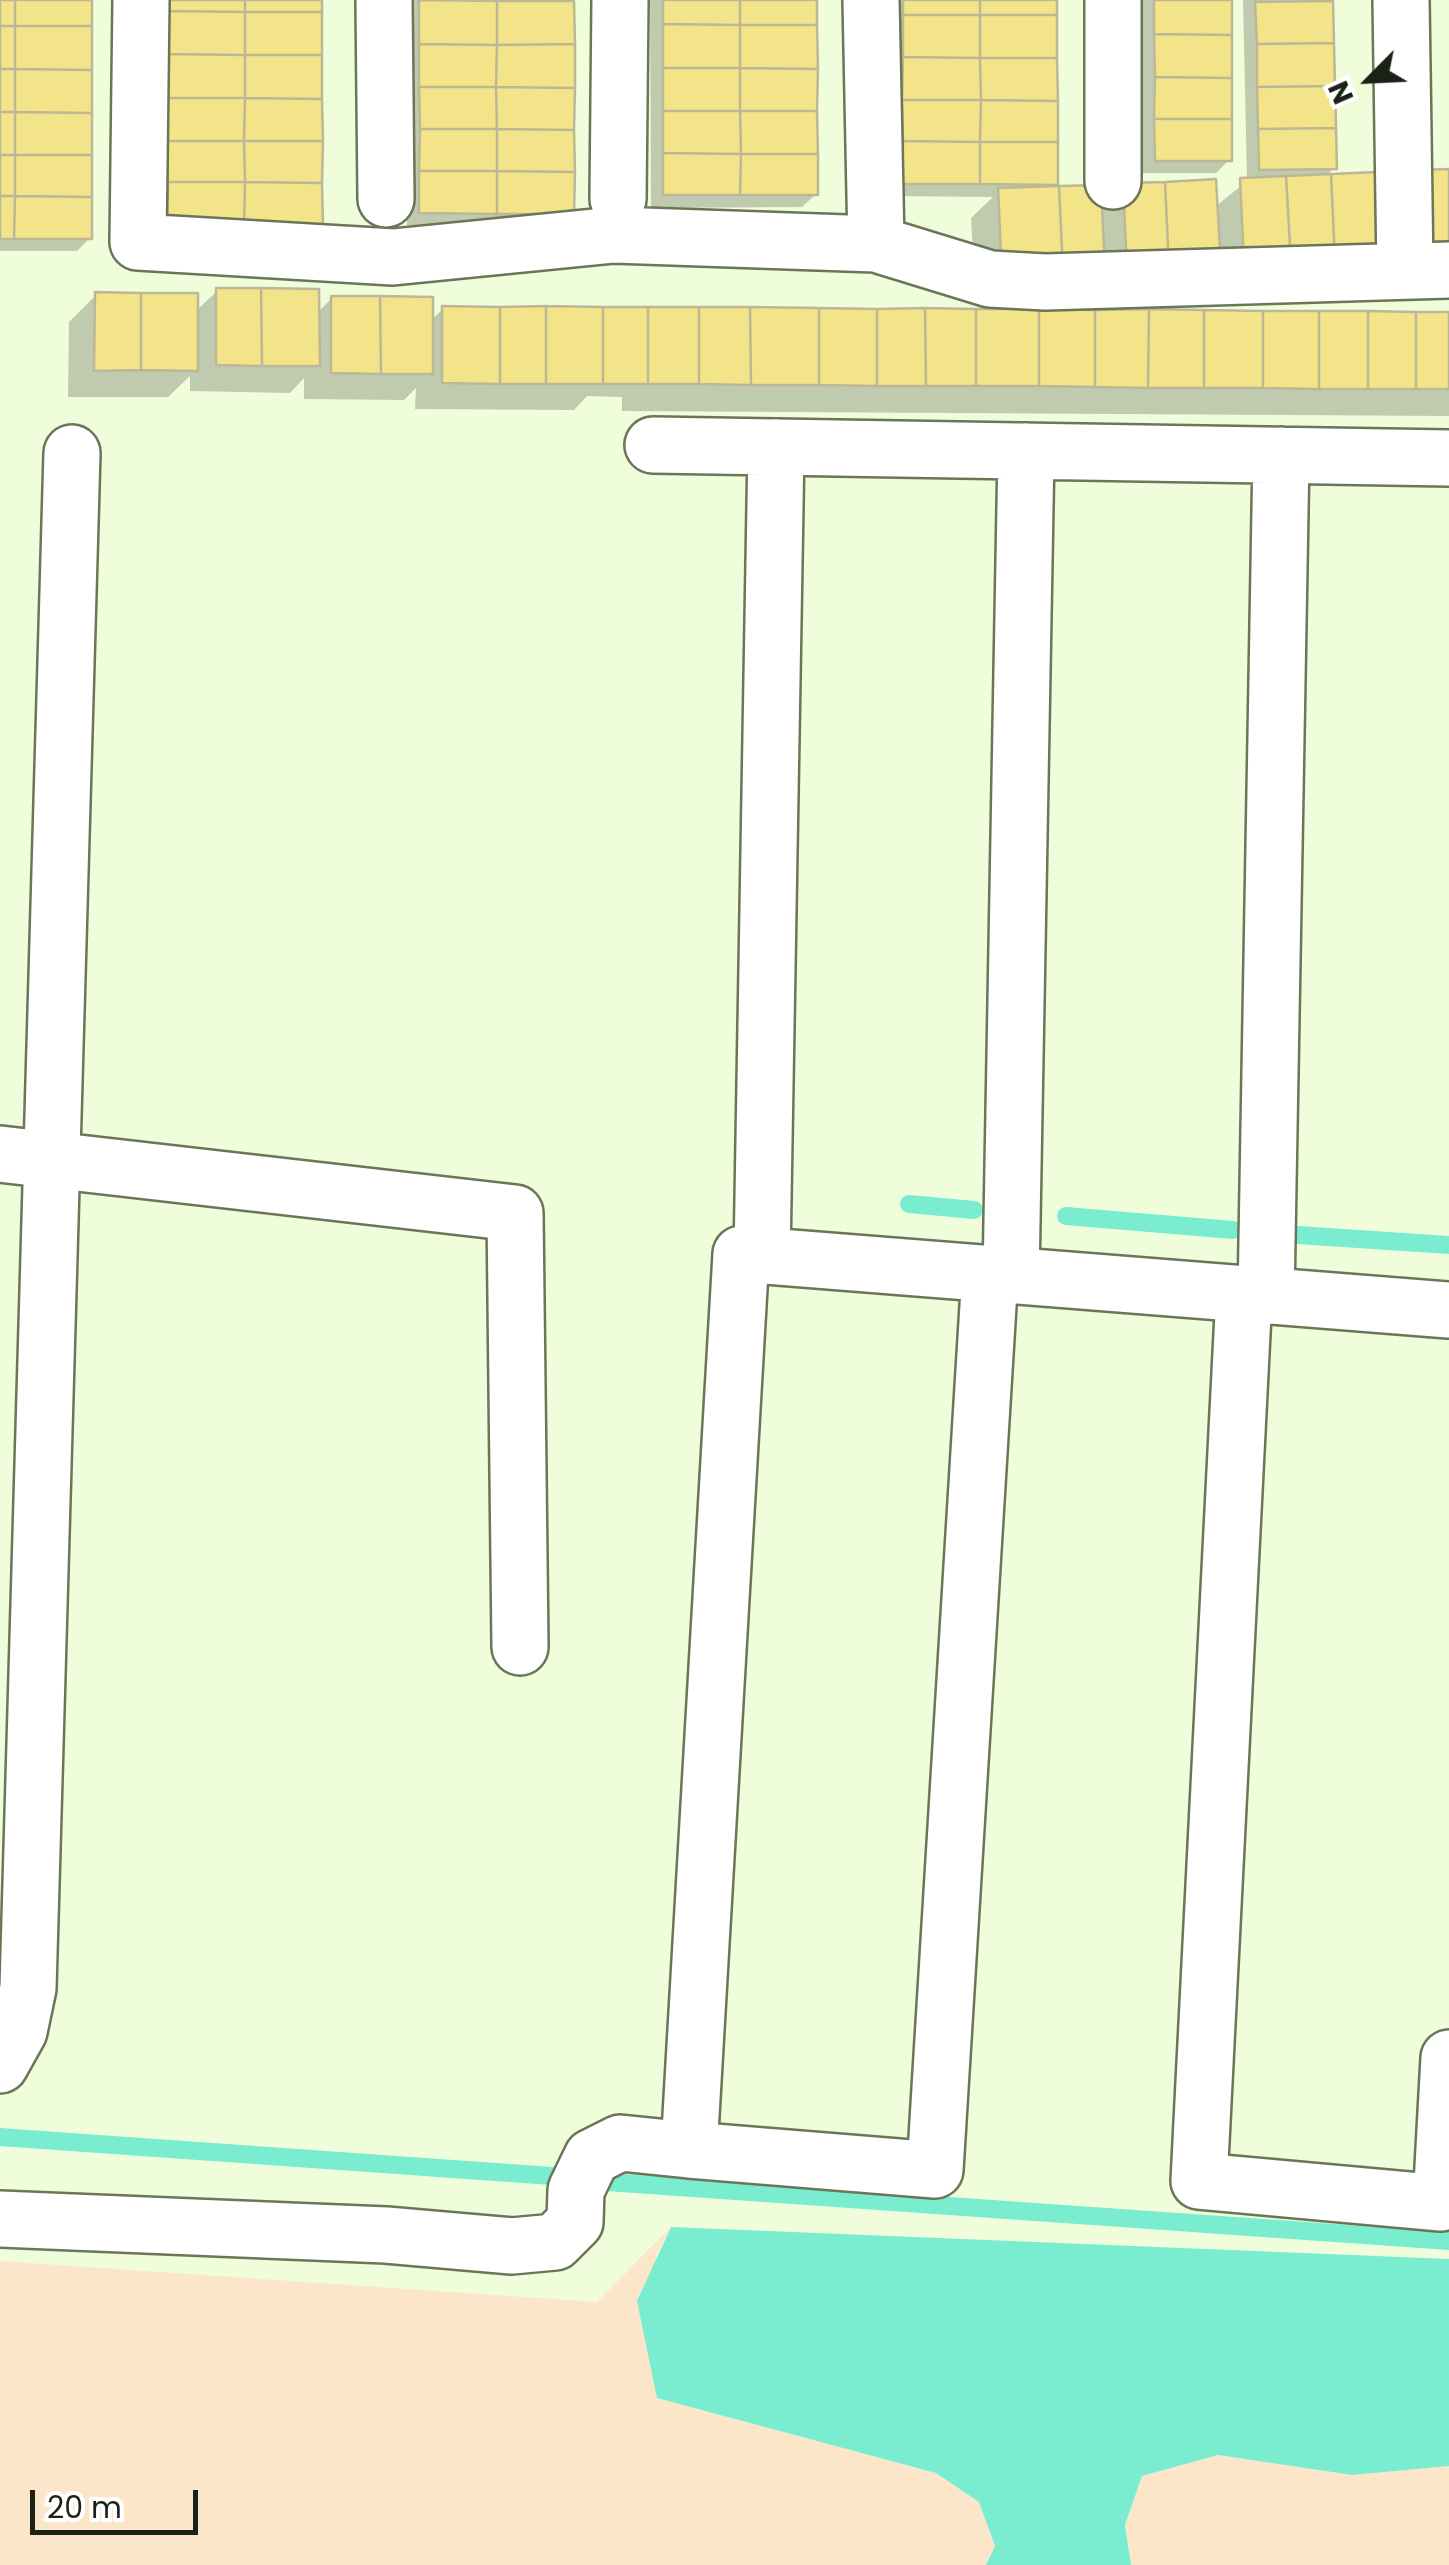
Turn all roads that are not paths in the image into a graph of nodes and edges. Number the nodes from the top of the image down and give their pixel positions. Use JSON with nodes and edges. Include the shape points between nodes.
{"nodes":[{"id":1,"x":141,"y":0,"type":"edge"},
{"id":2,"x":384,"y":0,"type":"edge"},
{"id":3,"x":620,"y":0,"type":"edge"},
{"id":4,"x":871,"y":0,"type":"edge"},
{"id":5,"x":1114,"y":0,"type":"edge"},
{"id":6,"x":1401,"y":0,"type":"edge"},
{"id":7,"x":1113,"y":181,"type":"dead end"},
{"id":8,"x":386,"y":199,"type":"dead end"},
{"id":9,"x":618,"y":199,"type":"dead end"},
{"id":10,"x":876,"y":244,"type":"junction"},
{"id":11,"x":1427,"y":270,"type":"edge"},
{"id":12,"x":654,"y":445,"type":"dead end"},
{"id":13,"x":776,"y":447,"type":"junction"},
{"id":14,"x":1026,"y":451,"type":"junction"},
{"id":15,"x":72,"y":453,"type":"dead end"},
{"id":16,"x":1280,"y":455,"type":"junction"},
{"id":17,"x":1449,"y":458,"type":"edge"},
{"id":18,"x":25,"y":1156,"type":"edge"},
{"id":19,"x":762,"y":1256,"type":"junction"},
{"id":20,"x":1001,"y":1275,"type":"junction"},
{"id":21,"x":1254,"y":1295,"type":"junction"},
{"id":22,"x":1449,"y":1310,"type":"edge"},
{"id":23,"x":520,"y":1647,"type":"dead end"},
{"id":24,"x":1449,"y":2058,"type":"edge"},
{"id":25,"x":0,"y":2065,"type":"edge"},
{"id":26,"x":689,"y":2150,"type":"junction"},
{"id":27,"x":0,"y":2219,"type":"edge"}],
"edges":[{"from":1,"to":10,"type":"street","via":[[138,242],[393,257],[614,236]]},
{"from":2,"to":8,"type":"street"},
{"from":3,"to":9,"type":"street"},
{"from":4,"to":10,"type":"street"},
{"from":5,"to":7,"type":"street"},
{"from":6,"to":11,"type":"street"},
{"from":10,"to":11,"type":"street","via":[[990,279],[1045,282]]},
{"from":12,"to":13,"type":"street"},
{"from":13,"to":14,"type":"street"},
{"from":13,"to":19,"type":"street"},
{"from":14,"to":16,"type":"street"},
{"from":14,"to":20,"type":"street"},
{"from":15,"to":18,"type":"street"},
{"from":16,"to":17,"type":"street"},
{"from":16,"to":21,"type":"street"},
{"from":18,"to":23,"type":"street","via":[[515,1212]]},
{"from":18,"to":25,"type":"street","via":[[28,1988],[20,2031]]},
{"from":19,"to":20,"type":"street"},
{"from":19,"to":26,"type":"street","via":[[741,1254]]},
{"from":20,"to":21,"type":"street"},
{"from":20,"to":26,"type":"street","via":[[935,2170]]},
{"from":21,"to":22,"type":"street"},
{"from":21,"to":24,"type":"street","via":[[1200,2181],[1440,2203]]},
{"from":26,"to":27,"type":"street","via":[[620,2143],[592,2157],[576,2190],[575,2222],[554,2242],[512,2246]]}]}
